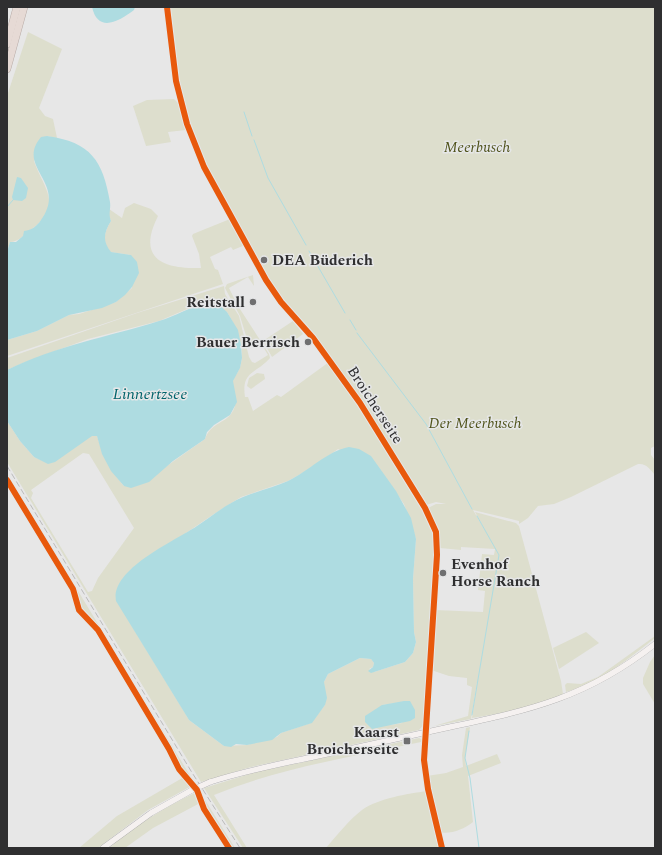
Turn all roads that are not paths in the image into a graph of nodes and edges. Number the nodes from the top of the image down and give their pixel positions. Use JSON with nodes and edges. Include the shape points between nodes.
{"nodes":[{"id":1,"x":17,"y":7,"type":"edge"},
{"id":2,"x":24,"y":7,"type":"edge"},
{"id":3,"x":167,"y":7,"type":"edge"},
{"id":4,"x":7,"y":44,"type":"edge"},
{"id":5,"x":7,"y":69,"type":"edge"},
{"id":6,"x":655,"y":644,"type":"edge"},
{"id":7,"x":426,"y":732,"type":"junction"},
{"id":8,"x":103,"y":848,"type":"edge"},
{"id":9,"x":442,"y":848,"type":"edge"}],
"edges":[{"from":1,"to":4,"type":"highway"},
{"from":2,"to":5,"type":"highway"},
{"from":3,"to":7,"type":"street","name":"Broicherseite","via":[[177,86],[187,124],[204,167],[269,285],[314,338],[360,403],[434,525],[438,547]]},
{"from":6,"to":7,"type":"main road","via":[[615,673],[565,698],[515,713]]},
{"from":7,"to":8,"type":"main road","bridge":true,"via":[[252,770],[210,782],[151,812]]},
{"from":7,"to":9,"type":"street","name":"Broicherseite","via":[[426,776]]}]}
